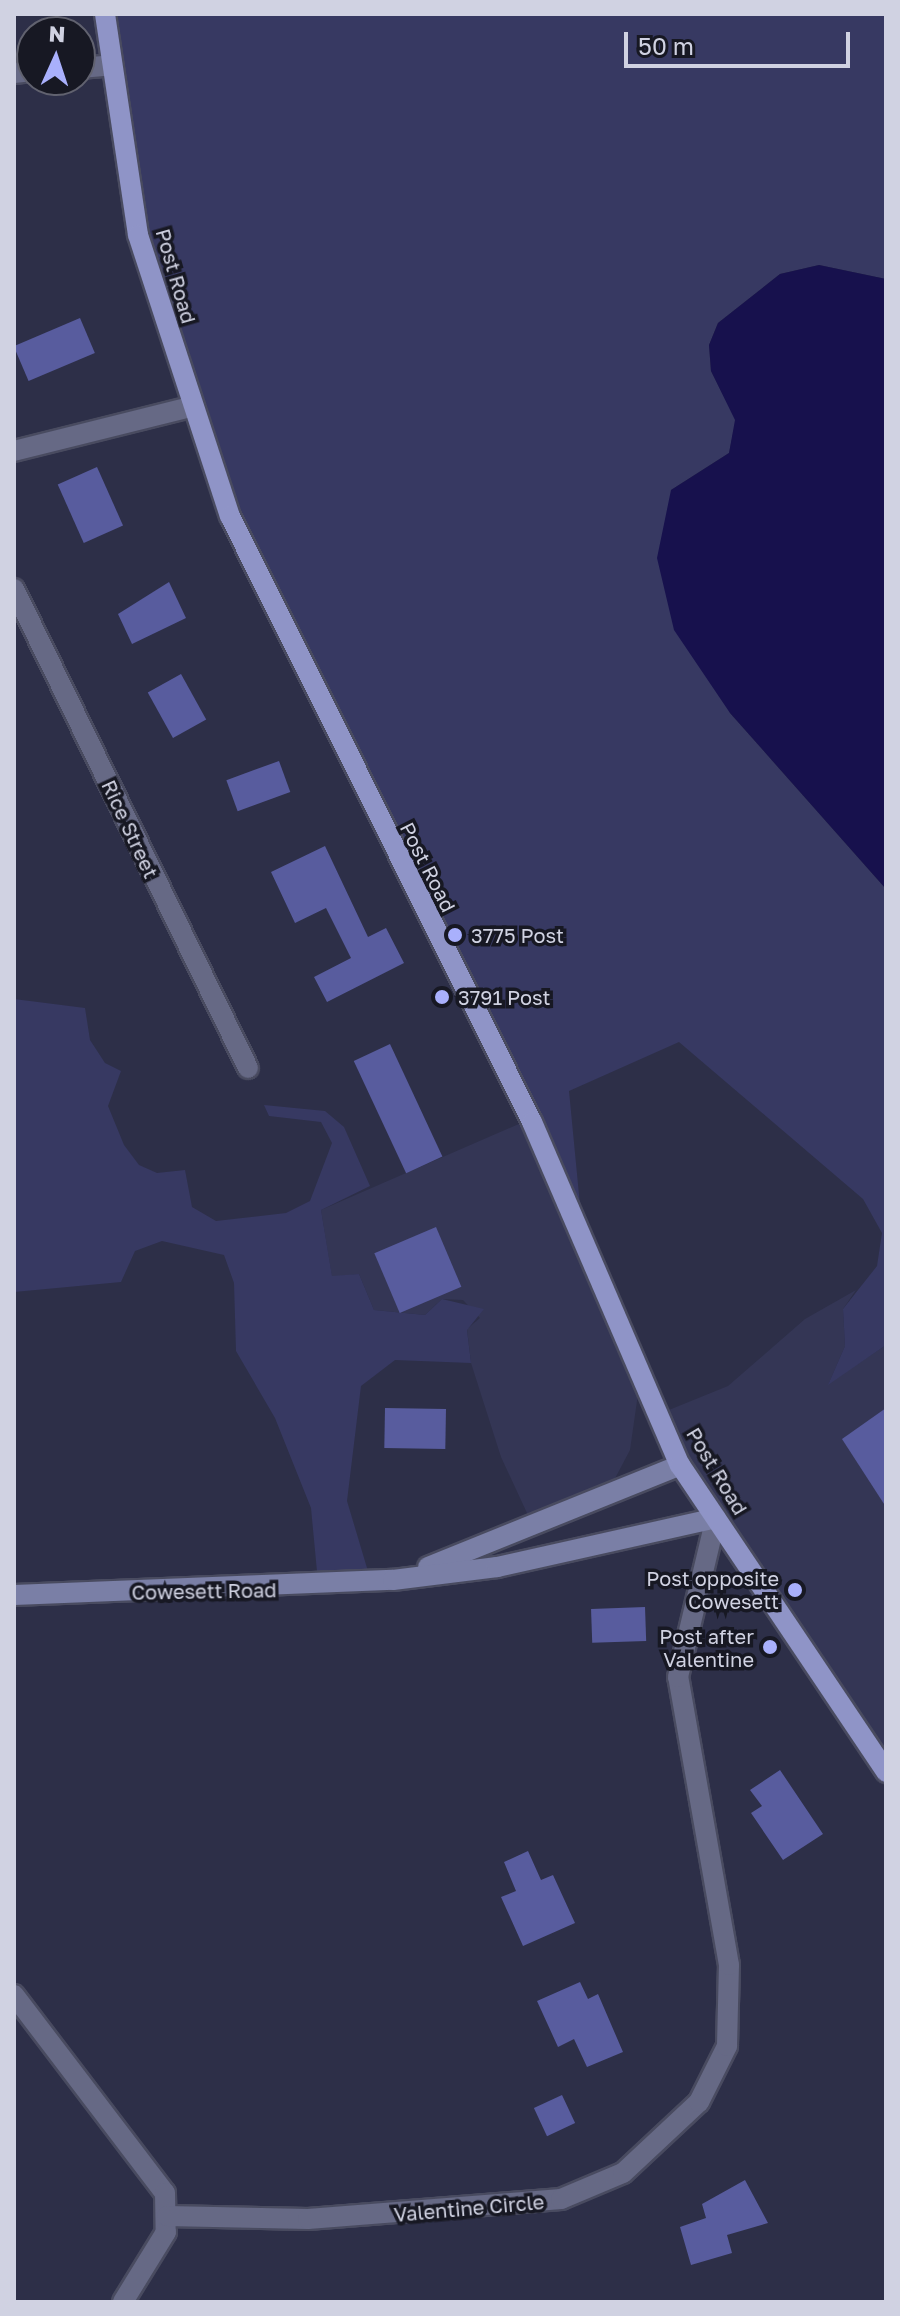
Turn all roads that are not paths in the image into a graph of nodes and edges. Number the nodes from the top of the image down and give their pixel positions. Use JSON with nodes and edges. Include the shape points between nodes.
{"nodes":[{"id":1,"x":105,"y":14,"type":"edge"},
{"id":2,"x":112,"y":65,"type":"junction"},
{"id":3,"x":96,"y":66,"type":"edge"},
{"id":4,"x":190,"y":407,"type":"junction"},
{"id":5,"x":14,"y":451,"type":"edge"},
{"id":6,"x":14,"y":589,"type":"edge"},
{"id":7,"x":248,"y":1068,"type":"dead end"},
{"id":8,"x":680,"y":1465,"type":"junction"},
{"id":9,"x":716,"y":1518,"type":"junction"},
{"id":10,"x":393,"y":1580,"type":"junction"},
{"id":11,"x":14,"y":1595,"type":"edge"},
{"id":12,"x":886,"y":1772,"type":"edge"},
{"id":13,"x":14,"y":1995,"type":"edge"},
{"id":14,"x":167,"y":2216,"type":"junction"},
{"id":15,"x":123,"y":2302,"type":"edge"}],
"edges":[{"from":1,"to":2,"type":"main road","name":"Post Road"},
{"from":2,"to":3,"type":"street"},
{"from":2,"to":4,"type":"main road","name":"Post Road","via":[[138,235]]},
{"from":4,"to":5,"type":"street"},
{"from":4,"to":8,"type":"main road","name":"Post Road","via":[[230,516],[532,1122]]},
{"from":6,"to":7,"type":"street","name":"Rice Street"},
{"from":8,"to":9,"type":"main road","name":"Post Road"},
{"from":8,"to":10,"type":"main road","name":"Cowesett Road","via":[[536,1529]]},
{"from":9,"to":10,"type":"main road","name":"Cowesett Road","via":[[497,1567]]},
{"from":9,"to":12,"type":"main road","name":"Post Road"},
{"from":9,"to":14,"type":"street","name":"Valentine Circle","via":[[678,1677],[729,1965],[727,2046],[699,2102],[623,2173],[561,2199],[308,2219]]},
{"from":10,"to":11,"type":"main road","name":"Cowesett Road"},
{"from":13,"to":14,"type":"street","via":[[147,2167],[165,2193]]},
{"from":14,"to":15,"type":"street","via":[[166,2232]]}]}
